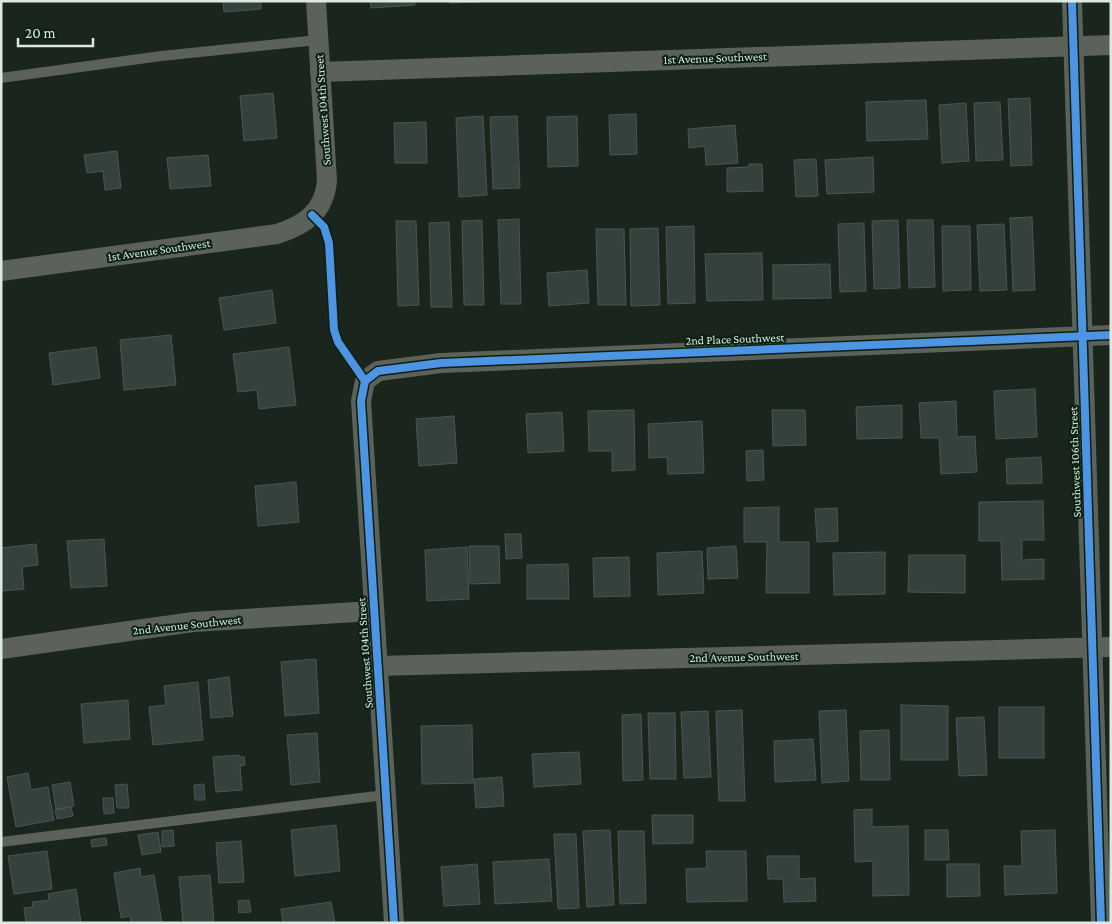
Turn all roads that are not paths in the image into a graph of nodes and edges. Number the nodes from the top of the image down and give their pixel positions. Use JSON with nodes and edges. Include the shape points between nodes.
{"nodes":[{"id":1,"x":316,"y":1,"type":"edge"},
{"id":2,"x":1072,"y":1,"type":"edge"},
{"id":3,"x":318,"y":40,"type":"junction"},
{"id":4,"x":1111,"y":45,"type":"edge"},
{"id":5,"x":1074,"y":46,"type":"junction"},
{"id":6,"x":320,"y":72,"type":"junction"},
{"id":7,"x":1,"y":78,"type":"edge"},
{"id":8,"x":312,"y":215,"type":"joint"},
{"id":9,"x":1,"y":271,"type":"edge"},
{"id":10,"x":1083,"y":336,"type":"junction"},
{"id":11,"x":1111,"y":336,"type":"edge"},
{"id":12,"x":365,"y":381,"type":"joint"},
{"id":13,"x":373,"y":611,"type":"junction"},
{"id":14,"x":1102,"y":648,"type":"edge"},
{"id":15,"x":1,"y":649,"type":"edge"},
{"id":16,"x":377,"y":666,"type":"junction"},
{"id":17,"x":385,"y":795,"type":"junction"},
{"id":18,"x":1,"y":842,"type":"edge"},
{"id":19,"x":394,"y":923,"type":"edge"},
{"id":20,"x":1101,"y":923,"type":"edge"}],
"edges":[{"from":1,"to":3,"type":"street","name":"Southwest 104th Street"},
{"from":2,"to":5,"type":"street","name":"Southwest 106th Street"},
{"from":3,"to":6,"type":"street","name":"Southwest 104th Street"},
{"from":3,"to":7,"type":"lane","via":[[161,56]]},
{"from":4,"to":5,"type":"street","name":"1st Avenue Southwest"},
{"from":5,"to":6,"type":"street","name":"1st Avenue Southwest"},
{"from":5,"to":10,"type":"street","name":"Southwest 106th Street"},
{"from":6,"to":8,"type":"street","name":"Southwest 104th Street","via":[[328,181],[325,198]]},
{"from":8,"to":9,"type":"street","name":"1st Avenue Southwest","via":[[296,228],[277,234]]},
{"from":10,"to":11,"type":"street","name":"2nd Place Southwest"},
{"from":10,"to":12,"type":"street","name":"2nd Place Southwest","via":[[441,362],[378,371]]},
{"from":10,"to":14,"type":"street","name":"Southwest 106th Street"},
{"from":12,"to":13,"type":"street","name":"Southwest 104th Street","via":[[361,401]]},
{"from":13,"to":15,"type":"street","name":"2nd Avenue Southwest","via":[[193,622]]},
{"from":13,"to":16,"type":"street","name":"Southwest 104th Street"},
{"from":14,"to":16,"type":"street","name":"2nd Avenue Southwest"},
{"from":14,"to":20,"type":"street","name":"Southwest 106th Street"},
{"from":16,"to":17,"type":"street","name":"Southwest 104th Street"},
{"from":17,"to":18,"type":"lane"},
{"from":17,"to":19,"type":"street","name":"Southwest 104th Street"}]}
